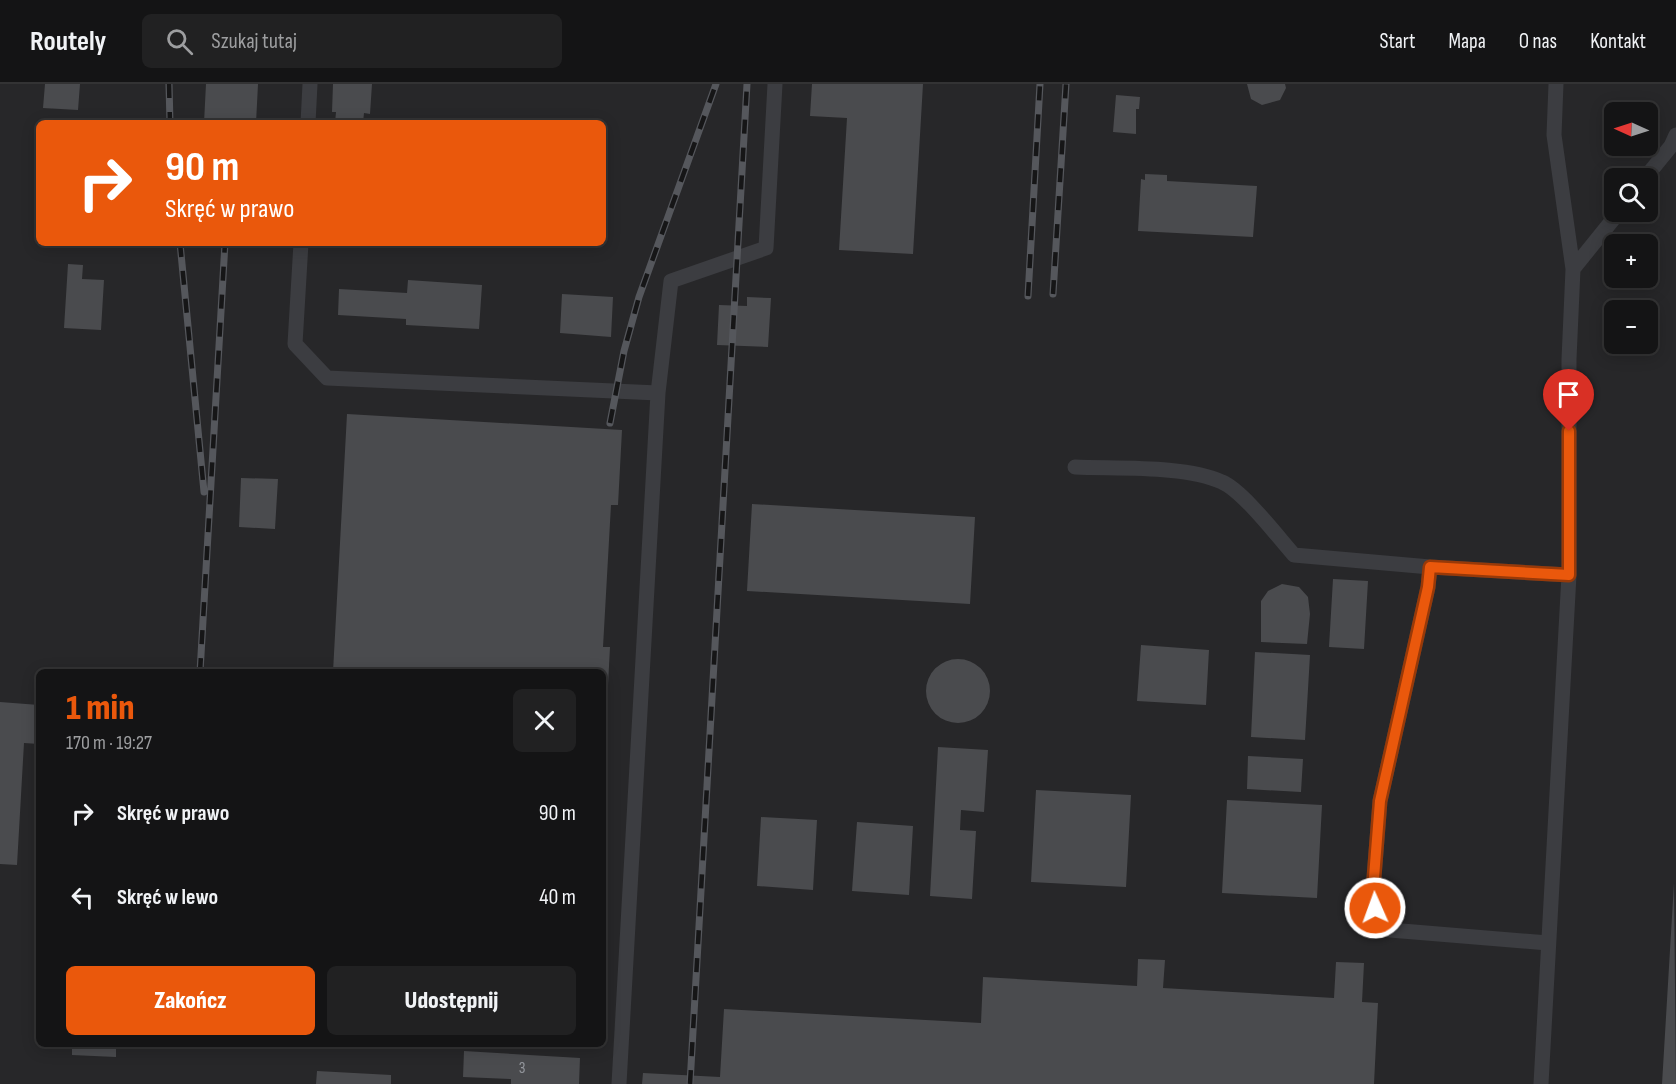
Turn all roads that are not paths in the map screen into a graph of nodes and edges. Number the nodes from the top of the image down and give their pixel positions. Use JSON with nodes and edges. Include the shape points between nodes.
{"nodes":[{"id":1,"x":310,"y":84,"type":"edge"},
{"id":2,"x":775,"y":84,"type":"edge"},
{"id":3,"x":1556,"y":84,"type":"edge"},
{"id":4,"x":308,"y":120,"type":"edge"},
{"id":5,"x":1676,"y":135,"type":"edge"},
{"id":6,"x":1653,"y":168,"type":"edge"},
{"id":7,"x":1611,"y":222,"type":"edge"},
{"id":8,"x":301,"y":246,"type":"edge"},
{"id":9,"x":1573,"y":269,"type":"junction"},
{"id":10,"x":658,"y":393,"type":"junction"},
{"id":11,"x":1074,"y":467,"type":"dead end"},
{"id":12,"x":1430,"y":567,"type":"junction"},
{"id":13,"x":1569,"y":575,"type":"junction"},
{"id":14,"x":1548,"y":943,"type":"junction"},
{"id":15,"x":619,"y":1084,"type":"edge"},
{"id":16,"x":1541,"y":1084,"type":"edge"}],
"edges":[{"from":1,"to":4,"type":"lane"},
{"from":2,"to":10,"type":"lane","via":[[766,248],[672,281]]},
{"from":3,"to":9,"type":"lane","via":[[1554,135]]},
{"from":5,"to":6,"type":"lane"},
{"from":7,"to":9,"type":"lane"},
{"from":8,"to":10,"type":"lane","via":[[295,344],[327,378]]},
{"from":9,"to":13,"type":"lane"},
{"from":10,"to":15,"type":"lane"},
{"from":11,"to":12,"type":"lane","via":[[1181,472],[1223,482],[1259,514],[1294,555]]},
{"from":12,"to":13,"type":"lane"},
{"from":12,"to":14,"type":"lane","via":[[1380,801],[1375,908],[1390,930]]},
{"from":13,"to":14,"type":"lane"},
{"from":14,"to":16,"type":"lane"}]}
